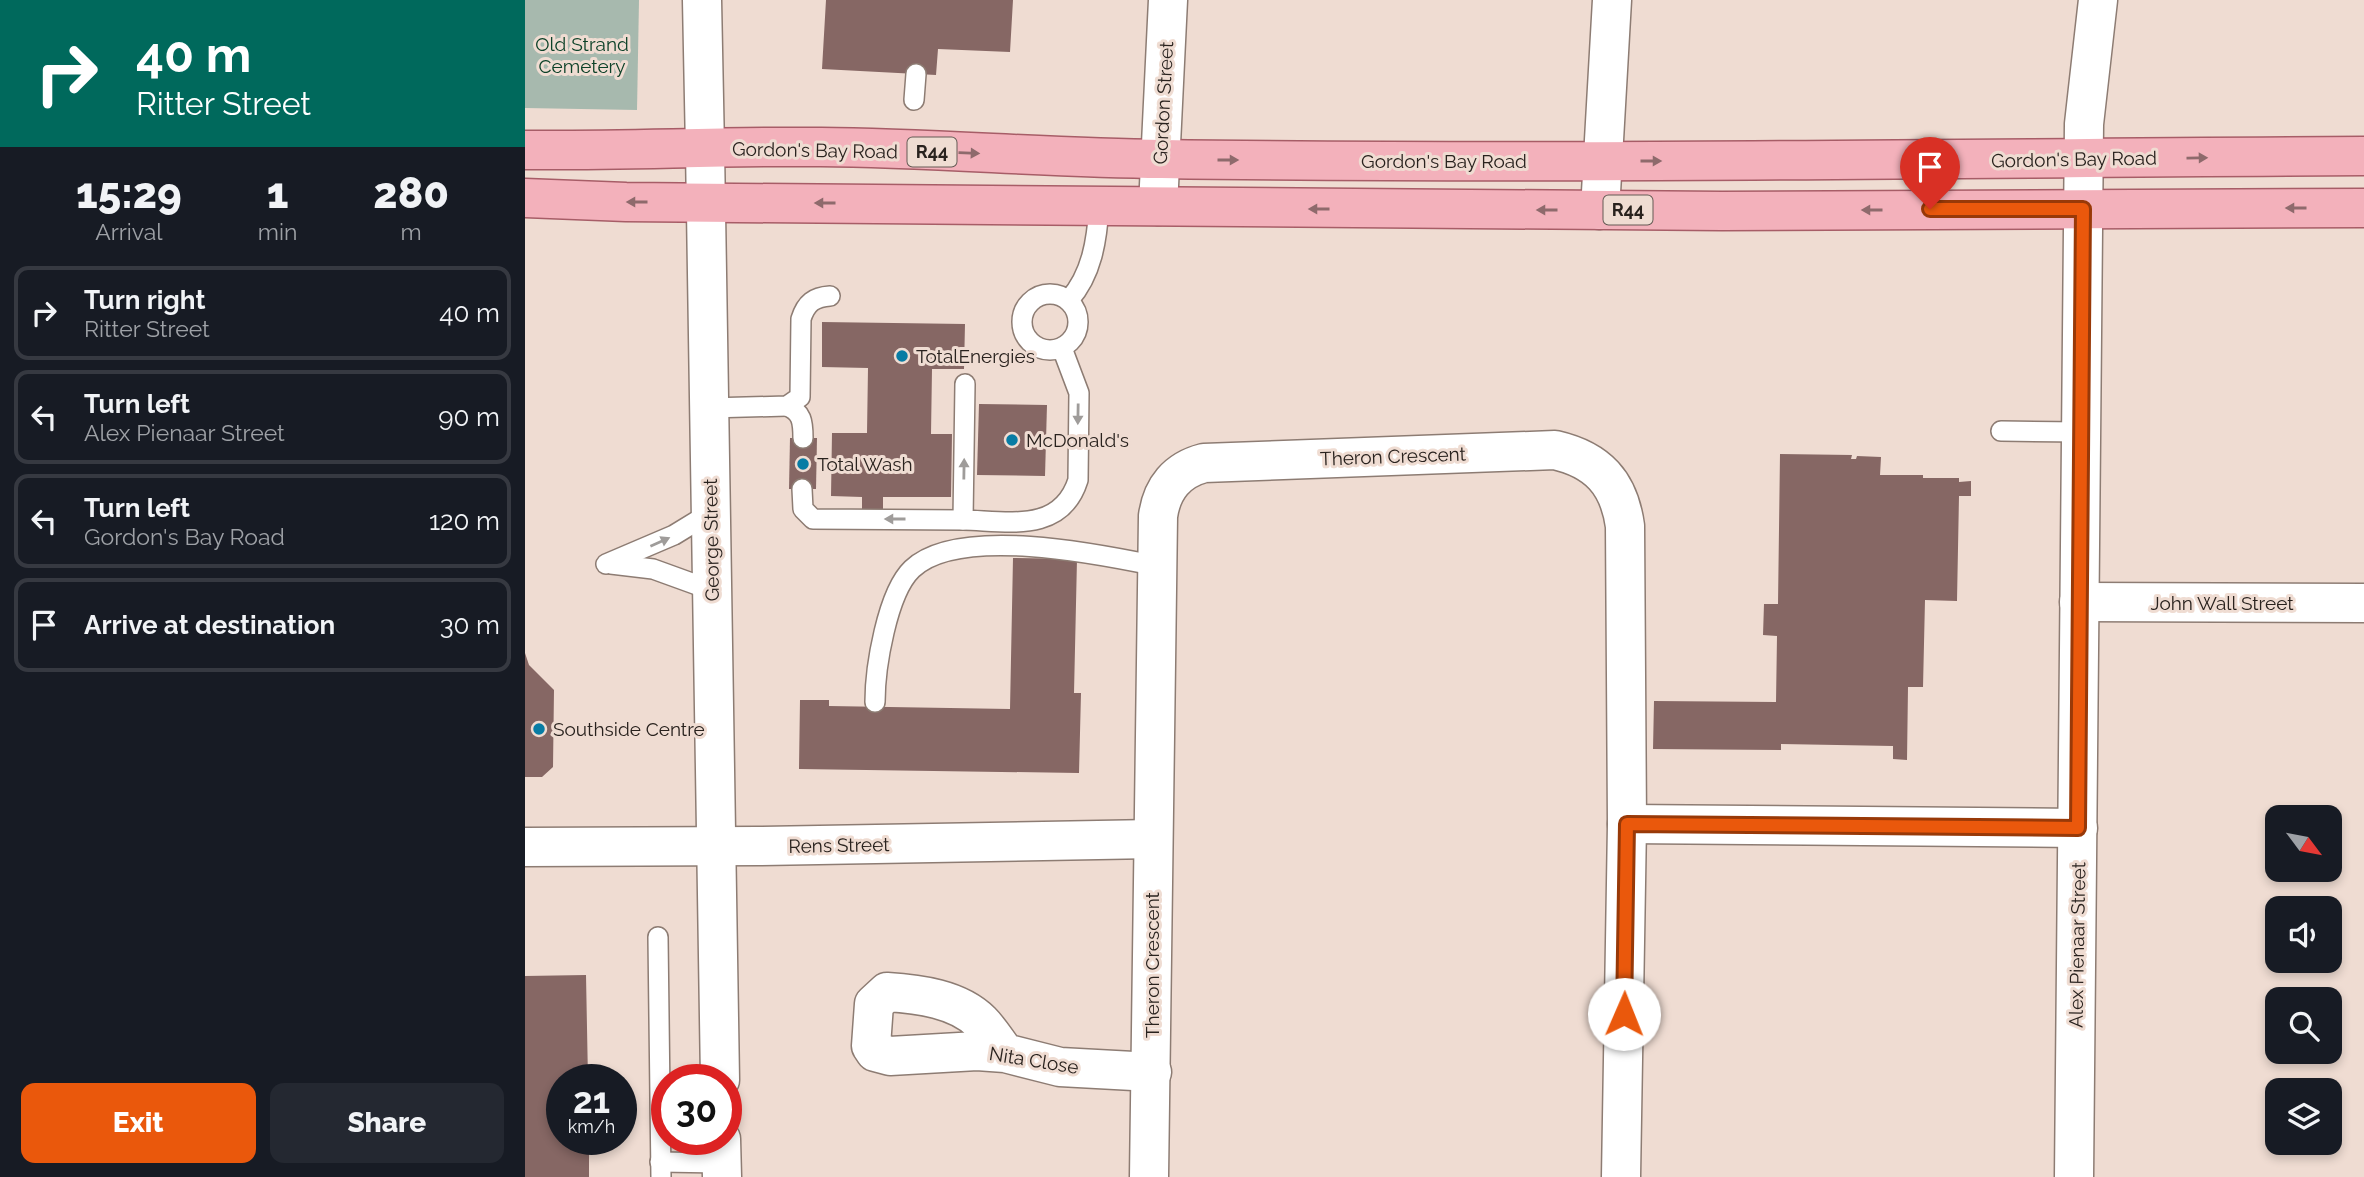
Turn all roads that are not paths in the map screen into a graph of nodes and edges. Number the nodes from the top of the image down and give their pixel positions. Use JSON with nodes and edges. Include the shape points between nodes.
{"nodes":[{"id":1,"x":702,"y":0,"type":"edge"},
{"id":2,"x":1168,"y":0,"type":"edge"},
{"id":3,"x":1612,"y":0,"type":"edge"},
{"id":4,"x":2098,"y":0,"type":"edge"},
{"id":5,"x":916,"y":74,"type":"dead end"},
{"id":6,"x":914,"y":100,"type":"dead end"},
{"id":7,"x":705,"y":149,"type":"junction"},
{"id":8,"x":525,"y":150,"type":"edge"},
{"id":9,"x":2364,"y":156,"type":"edge"},
{"id":10,"x":1159,"y":159,"type":"junction"},
{"id":11,"x":2084,"y":159,"type":"junction"},
{"id":12,"x":1601,"y":162,"type":"junction"},
{"id":13,"x":525,"y":198,"type":"edge"},
{"id":14,"x":705,"y":202,"type":"junction"},
{"id":15,"x":1099,"y":206,"type":"junction"},
{"id":16,"x":1158,"y":206,"type":"junction"},
{"id":17,"x":2364,"y":208,"type":"edge"},
{"id":18,"x":2083,"y":209,"type":"junction"},
{"id":19,"x":1600,"y":210,"type":"junction"},
{"id":20,"x":830,"y":296,"type":"dead end"},
{"id":21,"x":1069,"y":300,"type":"junction"},
{"id":22,"x":1062,"y":348,"type":"junction"},
{"id":23,"x":965,"y":384,"type":"dead end"},
{"id":24,"x":787,"y":406,"type":"junction"},
{"id":25,"x":709,"y":408,"type":"junction"},
{"id":26,"x":2001,"y":431,"type":"dead end"},
{"id":27,"x":2081,"y":432,"type":"junction"},
{"id":28,"x":803,"y":438,"type":"dead end"},
{"id":29,"x":802,"y":489,"type":"dead end"},
{"id":30,"x":711,"y":513,"type":"junction"},
{"id":31,"x":963,"y":520,"type":"junction"},
{"id":32,"x":1157,"y":566,"type":"junction"},
{"id":33,"x":711,"y":590,"type":"junction"},
{"id":34,"x":2080,"y":602,"type":"junction"},
{"id":35,"x":2364,"y":603,"type":"edge"},
{"id":36,"x":874,"y":702,"type":"dead end"},
{"id":37,"x":1627,"y":824,"type":"junction"},
{"id":38,"x":2078,"y":828,"type":"junction"},
{"id":39,"x":1153,"y":839,"type":"junction"},
{"id":40,"x":525,"y":847,"type":"edge"},
{"id":41,"x":716,"y":847,"type":"junction"},
{"id":42,"x":658,"y":937,"type":"dead end"},
{"id":43,"x":1005,"y":1054,"type":"junction"},
{"id":44,"x":720,"y":1064,"type":"edge"},
{"id":45,"x":1152,"y":1072,"type":"junction"},
{"id":46,"x":721,"y":1160,"type":"edge"},
{"id":47,"x":661,"y":1170,"type":"edge"},
{"id":48,"x":1149,"y":1177,"type":"edge"},
{"id":49,"x":1621,"y":1177,"type":"edge"},
{"id":50,"x":2074,"y":1177,"type":"edge"}],
"edges":[{"from":1,"to":7,"type":"street","name":"George Street"},
{"from":2,"to":10,"type":"street","name":"Gordon Street"},
{"from":3,"to":12,"type":"street"},
{"from":4,"to":11,"type":"street","name":"Alex Pienaar Street"},
{"from":5,"to":6,"type":"lane"},
{"from":7,"to":8,"type":"main road","name":"Gordon's Bay Road","number":"R44"},
{"from":7,"to":10,"type":"main road","name":"Gordon's Bay Road","number":"R44","one_way":true,"via":[[824,147]]},
{"from":7,"to":14,"type":"street","name":"George Street"},
{"from":11,"to":9,"type":"main road","name":"Gordon's Bay Road","number":"R44","one_way":true},
{"from":10,"to":12,"type":"main road","name":"Gordon's Bay Road","number":"R44","one_way":true},
{"from":10,"to":16,"type":"street","name":"Gordon Street"},
{"from":12,"to":11,"type":"main road","name":"Gordon's Bay Road","number":"R44","one_way":true},
{"from":11,"to":18,"type":"street","name":"Alex Pienaar Street"},
{"from":12,"to":19,"type":"street"},
{"from":14,"to":13,"type":"main road","number":"R44","one_way":true},
{"from":15,"to":14,"type":"main road","number":"R44","one_way":true},
{"from":14,"to":25,"type":"street","name":"George Street"},
{"from":15,"to":16,"type":"main road","number":"R44"},
{"from":15,"to":21,"type":"lane","via":[[1097,242],[1079,289]]},
{"from":19,"to":16,"type":"main road","number":"R44","one_way":true},
{"from":17,"to":18,"type":"main road","number":"R44","one_way":true},
{"from":18,"to":19,"type":"main road","number":"R44","one_way":true},
{"from":18,"to":27,"type":"street","name":"Alex Pienaar Street"},
{"from":20,"to":24,"type":"lane","via":[[810,301],[804,309],[800,397]]},
{"from":21,"to":22,"type":"lane","via":[[1079,320],[1072,341]]},
{"from":21,"to":22,"type":"lane","via":[[1048,293],[1038,296],[1029,302],[1021,323],[1030,343],[1051,351]]},
{"from":22,"to":31,"type":"lane","one_way":true,"via":[[1079,393],[1074,491],[1062,509],[1041,519]]},
{"from":31,"to":23,"type":"lane","one_way":true},
{"from":24,"to":25,"type":"lane"},
{"from":24,"to":28,"type":"lane","via":[[801,418]]},
{"from":25,"to":30,"type":"street","name":"George Street"},
{"from":26,"to":27,"type":"lane"},
{"from":27,"to":34,"type":"street","name":"Alex Pienaar Street"},
{"from":31,"to":29,"type":"lane","one_way":true,"via":[[813,519],[803,509]]},
{"from":30,"to":33,"type":"street","name":"George Street"},
{"from":33,"to":30,"type":"lane","one_way":true,"via":[[653,569],[606,564],[674,535]]},
{"from":32,"to":36,"type":"lane","via":[[1047,547],[954,549],[930,556],[910,571],[895,598],[883,636]]},
{"from":32,"to":37,"type":"street","name":"Theron Crescent","via":[[1158,516],[1164,494],[1179,474],[1204,463],[1556,450],[1584,459],[1616,493],[1623,509]]},
{"from":32,"to":39,"type":"street","name":"Theron Crescent"},
{"from":33,"to":41,"type":"street","name":"George Street"},
{"from":34,"to":35,"type":"street","name":"John Wall Street"},
{"from":34,"to":38,"type":"street","name":"Alex Pienaar Street"},
{"from":37,"to":38,"type":"street"},
{"from":37,"to":49,"type":"street","name":"Theron Crescent"},
{"from":38,"to":50,"type":"street","name":"Alex Pienaar Street"},
{"from":39,"to":41,"type":"street","name":"Rens Street"},
{"from":39,"to":45,"type":"street","name":"Theron Crescent"},
{"from":40,"to":41,"type":"street","name":"Rens Street"},
{"from":41,"to":44,"type":"street","name":"George Street"},
{"from":42,"to":47,"type":"lane"},
{"from":43,"to":43,"type":"street","name":"Nita Close","via":[[890,1056],[875,1052],[870,1039],[874,1004],[887,992],[933,998],[961,1008],[981,1022]]},
{"from":43,"to":45,"type":"street","name":"Nita Close","via":[[1060,1067]]},
{"from":45,"to":48,"type":"street","name":"Theron Crescent"},
{"from":46,"to":47,"type":"lane"}]}
